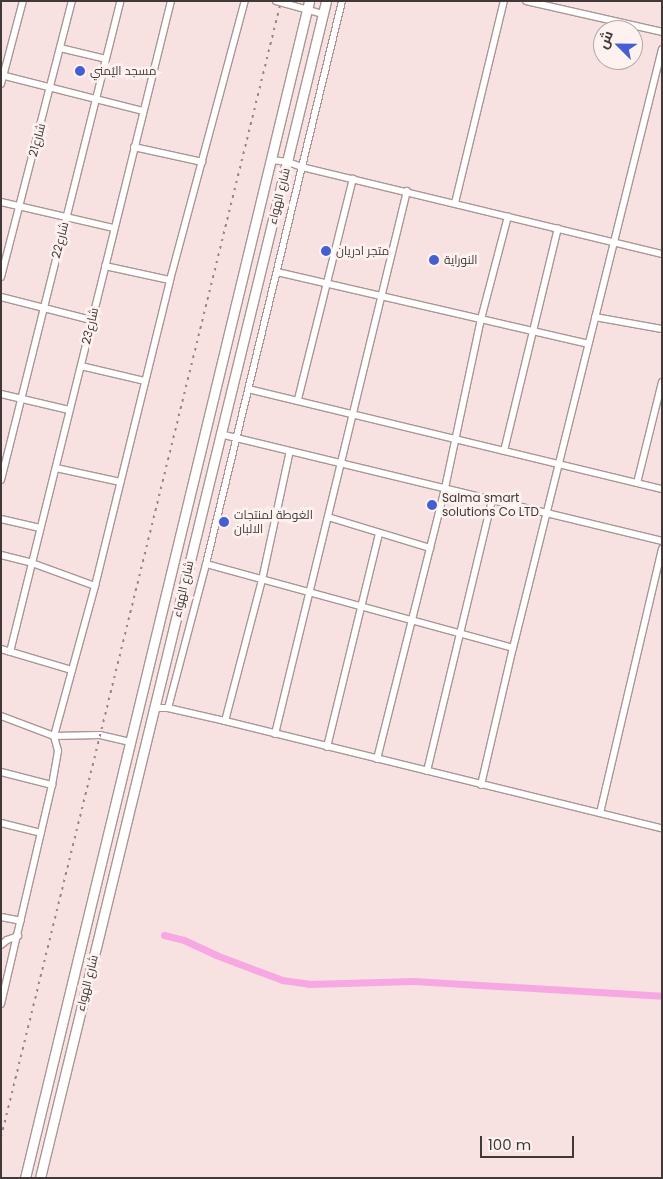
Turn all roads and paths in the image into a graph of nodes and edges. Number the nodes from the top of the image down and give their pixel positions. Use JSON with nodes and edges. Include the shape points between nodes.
{"nodes":[{"id":1,"x":23,"y":1,"type":"edge"},
{"id":2,"x":72,"y":1,"type":"edge"},
{"id":3,"x":120,"y":1,"type":"edge"},
{"id":4,"x":171,"y":1,"type":"edge"},
{"id":5,"x":245,"y":1,"type":"edge"},
{"id":6,"x":276,"y":1,"type":"edge"},
{"id":7,"x":326,"y":1,"type":"edge"},
{"id":8,"x":342,"y":1,"type":"edge"},
{"id":9,"x":504,"y":1,"type":"edge"},
{"id":10,"x":526,"y":1,"type":"edge"},
{"id":11,"x":555,"y":4,"type":"edge"},
{"id":12,"x":308,"y":5,"type":"edge"},
{"id":13,"x":323,"y":14,"type":"junction"},
{"id":14,"x":662,"y":32,"type":"edge"},
{"id":15,"x":60,"y":48,"type":"junction"},
{"id":16,"x":662,"y":49,"type":"edge"},
{"id":17,"x":106,"y":59,"type":"junction"},
{"id":18,"x":2,"y":76,"type":"edge"},
{"id":19,"x":1,"y":84,"type":"edge"},
{"id":20,"x":51,"y":88,"type":"junction"},
{"id":21,"x":95,"y":100,"type":"junction"},
{"id":22,"x":143,"y":111,"type":"junction"},
{"id":23,"x":134,"y":147,"type":"junction"},
{"id":24,"x":272,"y":160,"type":"junction"},
{"id":25,"x":202,"y":162,"type":"junction"},
{"id":26,"x":288,"y":162,"type":"junction"},
{"id":27,"x":302,"y":167,"type":"junction"},
{"id":28,"x":353,"y":179,"type":"junction"},
{"id":29,"x":407,"y":191,"type":"junction"},
{"id":30,"x":1,"y":202,"type":"edge"},
{"id":31,"x":455,"y":203,"type":"junction"},
{"id":32,"x":20,"y":206,"type":"junction"},
{"id":33,"x":508,"y":216,"type":"junction"},
{"id":34,"x":65,"y":217,"type":"junction"},
{"id":35,"x":114,"y":228,"type":"junction"},
{"id":36,"x":558,"y":228,"type":"junction"},
{"id":37,"x":614,"y":242,"type":"junction"},
{"id":38,"x":662,"y":254,"type":"edge"},
{"id":39,"x":105,"y":266,"type":"junction"},
{"id":40,"x":277,"y":272,"type":"junction"},
{"id":41,"x":1,"y":277,"type":"edge"},
{"id":42,"x":170,"y":280,"type":"junction"},
{"id":43,"x":327,"y":283,"type":"junction"},
{"id":44,"x":382,"y":296,"type":"junction"},
{"id":45,"x":1,"y":297,"type":"edge"},
{"id":46,"x":43,"y":307,"type":"junction"},
{"id":47,"x":595,"y":317,"type":"junction"},
{"id":48,"x":481,"y":319,"type":"junction"},
{"id":49,"x":91,"y":320,"type":"junction"},
{"id":50,"x":662,"y":329,"type":"edge"},
{"id":51,"x":533,"y":331,"type":"junction"},
{"id":52,"x":588,"y":344,"type":"junction"},
{"id":53,"x":81,"y":366,"type":"junction"},
{"id":54,"x":144,"y":380,"type":"junction"},
{"id":55,"x":662,"y":382,"type":"edge"},
{"id":56,"x":248,"y":388,"type":"junction"},
{"id":57,"x":1,"y":394,"type":"edge"},
{"id":58,"x":22,"y":399,"type":"junction"},
{"id":59,"x":298,"y":399,"type":"junction"},
{"id":60,"x":69,"y":410,"type":"junction"},
{"id":61,"x":353,"y":414,"type":"junction"},
{"id":62,"x":220,"y":434,"type":"junction"},
{"id":63,"x":236,"y":438,"type":"junction"},
{"id":64,"x":456,"y":438,"type":"junction"},
{"id":65,"x":290,"y":451,"type":"junction"},
{"id":66,"x":504,"y":451,"type":"junction"},
{"id":67,"x":341,"y":463,"type":"junction"},
{"id":68,"x":559,"y":464,"type":"junction"},
{"id":69,"x":56,"y":468,"type":"junction"},
{"id":70,"x":1,"y":480,"type":"edge"},
{"id":71,"x":121,"y":482,"type":"junction"},
{"id":72,"x":637,"y":483,"type":"junction"},
{"id":73,"x":445,"y":488,"type":"junction"},
{"id":74,"x":662,"y":489,"type":"edge"},
{"id":75,"x":492,"y":500,"type":"junction"},
{"id":76,"x":547,"y":513,"type":"junction"},
{"id":77,"x":328,"y":518,"type":"junction"},
{"id":78,"x":1,"y":519,"type":"edge"},
{"id":79,"x":40,"y":528,"type":"junction"},
{"id":80,"x":379,"y":533,"type":"junction"},
{"id":81,"x":662,"y":541,"type":"edge"},
{"id":82,"x":430,"y":548,"type":"junction"},
{"id":83,"x":662,"y":549,"type":"edge"},
{"id":84,"x":1,"y":555,"type":"edge"},
{"id":85,"x":32,"y":563,"type":"junction"},
{"id":86,"x":206,"y":564,"type":"junction"},
{"id":87,"x":262,"y":580,"type":"junction"},
{"id":88,"x":95,"y":586,"type":"junction"},
{"id":89,"x":310,"y":593,"type":"junction"},
{"id":90,"x":361,"y":607,"type":"junction"},
{"id":91,"x":411,"y":620,"type":"junction"},
{"id":92,"x":460,"y":634,"type":"junction"},
{"id":93,"x":513,"y":648,"type":"junction"},
{"id":94,"x":1,"y":649,"type":"edge"},
{"id":95,"x":10,"y":652,"type":"junction"},
{"id":96,"x":72,"y":670,"type":"junction"},
{"id":97,"x":154,"y":708,"type":"junction"},
{"id":98,"x":168,"y":708,"type":"junction"},
{"id":99,"x":1,"y":716,"type":"edge"},
{"id":100,"x":225,"y":721,"type":"junction"},
{"id":101,"x":275,"y":734,"type":"junction"},
{"id":102,"x":54,"y":736,"type":"junction"},
{"id":103,"x":130,"y":742,"type":"junction"},
{"id":104,"x":327,"y":747,"type":"junction"},
{"id":105,"x":377,"y":759,"type":"junction"},
{"id":106,"x":1,"y":772,"type":"edge"},
{"id":107,"x":427,"y":772,"type":"junction"},
{"id":108,"x":52,"y":785,"type":"junction"},
{"id":109,"x":481,"y":785,"type":"junction"},
{"id":110,"x":600,"y":814,"type":"junction"},
{"id":111,"x":1,"y":823,"type":"edge"},
{"id":112,"x":662,"y":828,"type":"edge"},
{"id":113,"x":41,"y":833,"type":"junction"},
{"id":114,"x":1,"y":917,"type":"edge"},
{"id":115,"x":21,"y":921,"type":"junction"},
{"id":116,"x":18,"y":936,"type":"junction"},
{"id":117,"x":1,"y":945,"type":"edge"},
{"id":118,"x":1,"y":1004,"type":"edge"},
{"id":119,"x":25,"y":1178,"type":"edge"},
{"id":120,"x":40,"y":1178,"type":"edge"}],
"edges":[{"from":1,"to":18,"type":"street"},
{"from":2,"to":15,"type":"street","name":"شارع21"},
{"from":3,"to":17,"type":"street","name":"شارع22"},
{"from":4,"to":22,"type":"street","name":"شارع23"},
{"from":5,"to":25,"type":"street"},
{"from":6,"to":12,"type":"street"},
{"from":7,"to":13,"type":"highway","name":"شارع الهواء"},
{"from":8,"to":27,"type":"street"},
{"from":9,"to":31,"type":"street"},
{"from":10,"to":11,"type":"street"},
{"from":11,"to":14,"type":"street"},
{"from":12,"to":13,"type":"street"},
{"from":12,"to":24,"type":"highway","name":"شارع الهواء"},
{"from":13,"to":26,"type":"highway","name":"شارع الهواء"},
{"from":15,"to":17,"type":"street"},
{"from":15,"to":20,"type":"street","name":"شارع21"},
{"from":16,"to":37,"type":"street"},
{"from":17,"to":21,"type":"street","name":"شارع22"},
{"from":18,"to":19,"type":"street"},
{"from":18,"to":20,"type":"street"},
{"from":20,"to":21,"type":"street"},
{"from":20,"to":32,"type":"street","name":"شارع21"},
{"from":21,"to":22,"type":"street"},
{"from":21,"to":34,"type":"street","name":"شارع22"},
{"from":22,"to":23,"type":"street","name":"شارع23"},
{"from":23,"to":25,"type":"street"},
{"from":23,"to":35,"type":"street","name":"شارع23"},
{"from":24,"to":26,"type":"street"},
{"from":24,"to":103,"type":"highway","name":"شارع الهواء"},
{"from":25,"to":42,"type":"street"},
{"from":26,"to":27,"type":"street"},
{"from":26,"to":62,"type":"highway","name":"شارع الهواء"},
{"from":27,"to":28,"type":"street"},
{"from":27,"to":40,"type":"street"},
{"from":28,"to":29,"type":"street"},
{"from":28,"to":43,"type":"street"},
{"from":29,"to":31,"type":"street"},
{"from":29,"to":44,"type":"street"},
{"from":30,"to":32,"type":"street"},
{"from":31,"to":33,"type":"street"},
{"from":32,"to":34,"type":"street"},
{"from":32,"to":41,"type":"street","name":"شارع21"},
{"from":33,"to":36,"type":"street"},
{"from":33,"to":48,"type":"street"},
{"from":34,"to":35,"type":"street"},
{"from":34,"to":46,"type":"street","name":"شارع22"},
{"from":35,"to":39,"type":"street","name":"شارع23"},
{"from":36,"to":37,"type":"street"},
{"from":36,"to":51,"type":"street"},
{"from":37,"to":38,"type":"street"},
{"from":37,"to":47,"type":"street"},
{"from":39,"to":42,"type":"street"},
{"from":39,"to":49,"type":"street","name":"شارع23"},
{"from":40,"to":43,"type":"street"},
{"from":40,"to":56,"type":"street"},
{"from":42,"to":54,"type":"street"},
{"from":43,"to":44,"type":"street"},
{"from":43,"to":59,"type":"street"},
{"from":44,"to":48,"type":"street"},
{"from":44,"to":61,"type":"street"},
{"from":45,"to":46,"type":"street"},
{"from":46,"to":49,"type":"street"},
{"from":46,"to":58,"type":"street","name":"شارع22"},
{"from":47,"to":50,"type":"street"},
{"from":47,"to":52,"type":"street"},
{"from":48,"to":51,"type":"street"},
{"from":48,"to":64,"type":"street"},
{"from":49,"to":53,"type":"street","name":"شارع23"},
{"from":51,"to":52,"type":"street"},
{"from":51,"to":66,"type":"street"},
{"from":52,"to":68,"type":"street"},
{"from":53,"to":54,"type":"street"},
{"from":53,"to":60,"type":"street","name":"شارع23"},
{"from":54,"to":71,"type":"street"},
{"from":55,"to":72,"type":"street"},
{"from":56,"to":59,"type":"street"},
{"from":56,"to":63,"type":"street"},
{"from":57,"to":58,"type":"street"},
{"from":58,"to":60,"type":"street"},
{"from":58,"to":70,"type":"street","name":"شارع22"},
{"from":59,"to":61,"type":"street"},
{"from":60,"to":69,"type":"street","name":"شارع23"},
{"from":61,"to":64,"type":"street"},
{"from":61,"to":67,"type":"street"},
{"from":62,"to":63,"type":"street"},
{"from":62,"to":97,"type":"highway","name":"شارع الهواء"},
{"from":63,"to":65,"type":"street"},
{"from":63,"to":86,"type":"street"},
{"from":64,"to":66,"type":"street"},
{"from":64,"to":73,"type":"street"},
{"from":65,"to":67,"type":"street"},
{"from":65,"to":87,"type":"street"},
{"from":66,"to":68,"type":"street"},
{"from":67,"to":73,"type":"street"},
{"from":67,"to":77,"type":"street"},
{"from":68,"to":72,"type":"street"},
{"from":68,"to":76,"type":"street"},
{"from":69,"to":71,"type":"street"},
{"from":69,"to":79,"type":"street","name":"شارع23"},
{"from":71,"to":88,"type":"street"},
{"from":72,"to":74,"type":"street"},
{"from":73,"to":75,"type":"street"},
{"from":73,"to":82,"type":"street"},
{"from":75,"to":76,"type":"street"},
{"from":75,"to":92,"type":"street"},
{"from":76,"to":81,"type":"street"},
{"from":76,"to":93,"type":"street"},
{"from":77,"to":80,"type":"street"},
{"from":77,"to":89,"type":"street"},
{"from":78,"to":79,"type":"street"},
{"from":79,"to":85,"type":"street","name":"شارع23"},
{"from":80,"to":82,"type":"street"},
{"from":80,"to":90,"type":"street"},
{"from":82,"to":91,"type":"street"},
{"from":83,"to":110,"type":"street"},
{"from":84,"to":85,"type":"street"},
{"from":85,"to":88,"type":"street"},
{"from":85,"to":95,"type":"street","name":"شارع23"},
{"from":86,"to":87,"type":"street"},
{"from":86,"to":98,"type":"street"},
{"from":87,"to":89,"type":"street"},
{"from":87,"to":100,"type":"street"},
{"from":88,"to":96,"type":"street"},
{"from":89,"to":90,"type":"street"},
{"from":89,"to":101,"type":"street"},
{"from":90,"to":91,"type":"street"},
{"from":90,"to":104,"type":"street"},
{"from":91,"to":92,"type":"street"},
{"from":91,"to":105,"type":"street"},
{"from":92,"to":93,"type":"street"},
{"from":92,"to":107,"type":"street"},
{"from":93,"to":109,"type":"street"},
{"from":94,"to":95,"type":"street"},
{"from":95,"to":96,"type":"street"},
{"from":96,"to":102,"type":"street"},
{"from":97,"to":98,"type":"street"},
{"from":97,"to":120,"type":"highway","name":"شارع الهواء"},
{"from":98,"to":100,"type":"street"},
{"from":99,"to":102,"type":"street"},
{"from":100,"to":101,"type":"street"},
{"from":101,"to":104,"type":"street"},
{"from":102,"to":103,"type":"street","via":[[100,735]]},
{"from":102,"to":108,"type":"street","via":[[58,750]]},
{"from":103,"to":119,"type":"highway","name":"شارع الهواء"},
{"from":104,"to":105,"type":"street"},
{"from":105,"to":107,"type":"street"},
{"from":106,"to":108,"type":"street"},
{"from":107,"to":109,"type":"street"},
{"from":108,"to":113,"type":"street"},
{"from":109,"to":110,"type":"street"},
{"from":110,"to":112,"type":"street"},
{"from":111,"to":113,"type":"street"},
{"from":113,"to":115,"type":"street"},
{"from":114,"to":115,"type":"street"},
{"from":115,"to":116,"type":"street"},
{"from":116,"to":117,"type":"street"},
{"from":116,"to":118,"type":"street"}]}
